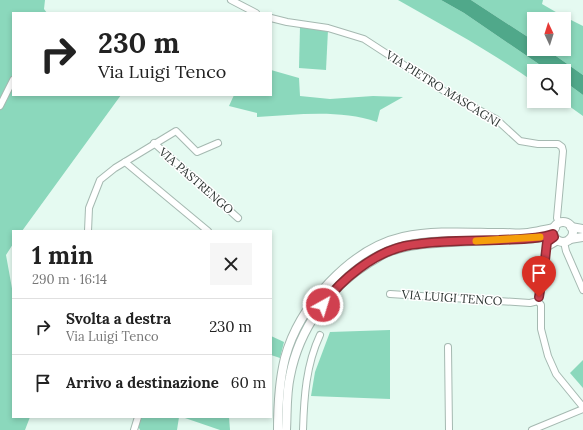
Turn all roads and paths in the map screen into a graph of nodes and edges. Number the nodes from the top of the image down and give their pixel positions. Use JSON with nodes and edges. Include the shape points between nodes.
{"nodes":[{"id":1,"x":231,"y":0,"type":"edge"},
{"id":2,"x":254,"y":12,"type":"edge"},
{"id":3,"x":272,"y":18,"type":"edge"},
{"id":4,"x":12,"y":82,"type":"edge"},
{"id":5,"x":0,"y":106,"type":"edge"},
{"id":6,"x":154,"y":143,"type":"junction"},
{"id":7,"x":218,"y":143,"type":"dead end"},
{"id":8,"x":125,"y":162,"type":"junction"},
{"id":9,"x":238,"y":218,"type":"dead end"},
{"id":10,"x":571,"y":227,"type":"junction"},
{"id":11,"x":583,"y":229,"type":"edge"},
{"id":12,"x":88,"y":230,"type":"edge"},
{"id":13,"x":207,"y":230,"type":"edge"},
{"id":14,"x":559,"y":235,"type":"junction"},
{"id":15,"x":583,"y":237,"type":"edge"},
{"id":16,"x":583,"y":290,"type":"edge"},
{"id":17,"x":390,"y":294,"type":"dead end"},
{"id":18,"x":538,"y":301,"type":"junction"},
{"id":19,"x":320,"y":335,"type":"dead end"},
{"id":20,"x":448,"y":347,"type":"dead end"},
{"id":21,"x":583,"y":408,"type":"edge"},
{"id":22,"x":138,"y":418,"type":"edge"},
{"id":23,"x":134,"y":430,"type":"edge"},
{"id":24,"x":278,"y":430,"type":"edge"},
{"id":25,"x":286,"y":430,"type":"edge"},
{"id":26,"x":303,"y":430,"type":"edge"},
{"id":27,"x":449,"y":430,"type":"edge"},
{"id":28,"x":532,"y":430,"type":"edge"}],
"edges":[{"from":1,"to":2,"type":"street"},
{"from":3,"to":14,"type":"street","name":"VIA PIETRO MASCAGNI","via":[[328,28],[364,39],[447,93],[496,119],[520,141],[558,144],[562,147],[557,218]]},
{"from":4,"to":5,"type":"street"},
{"from":6,"to":7,"type":"street","via":[[176,131],[197,152]]},
{"from":6,"to":8,"type":"street"},
{"from":6,"to":9,"type":"street","name":"VIA PASTRENGO"},
{"from":8,"to":12,"type":"street","via":[[100,180],[89,208]]},
{"from":8,"to":13,"type":"street"},
{"from":10,"to":11,"type":"street"},
{"from":10,"to":14,"type":"street","via":[[566,223]]},
{"from":10,"to":14,"type":"street","via":[[573,233]]},
{"from":14,"to":15,"type":"street"},
{"from":14,"to":16,"type":"street","name":"VIA PIETRO MASCAGNI"},
{"from":14,"to":18,"type":"street","via":[[546,248]]},
{"from":14,"to":24,"type":"street","via":[[435,234],[403,237],[381,245],[356,260],[322,291],[294,332],[281,376]]},
{"from":14,"to":25,"type":"street","via":[[406,246],[386,252],[362,267],[329,296],[303,336],[290,376]]},
{"from":17,"to":18,"type":"street","name":"VIA LUIGI TENCO","via":[[530,304]]},
{"from":18,"to":21,"type":"street","via":[[541,305],[541,329],[548,356],[556,374]]},
{"from":19,"to":26,"type":"street","via":[[307,373]]},
{"from":20,"to":27,"type":"street"},
{"from":21,"to":28,"type":"street"},
{"from":22,"to":23,"type":"street"}]}
